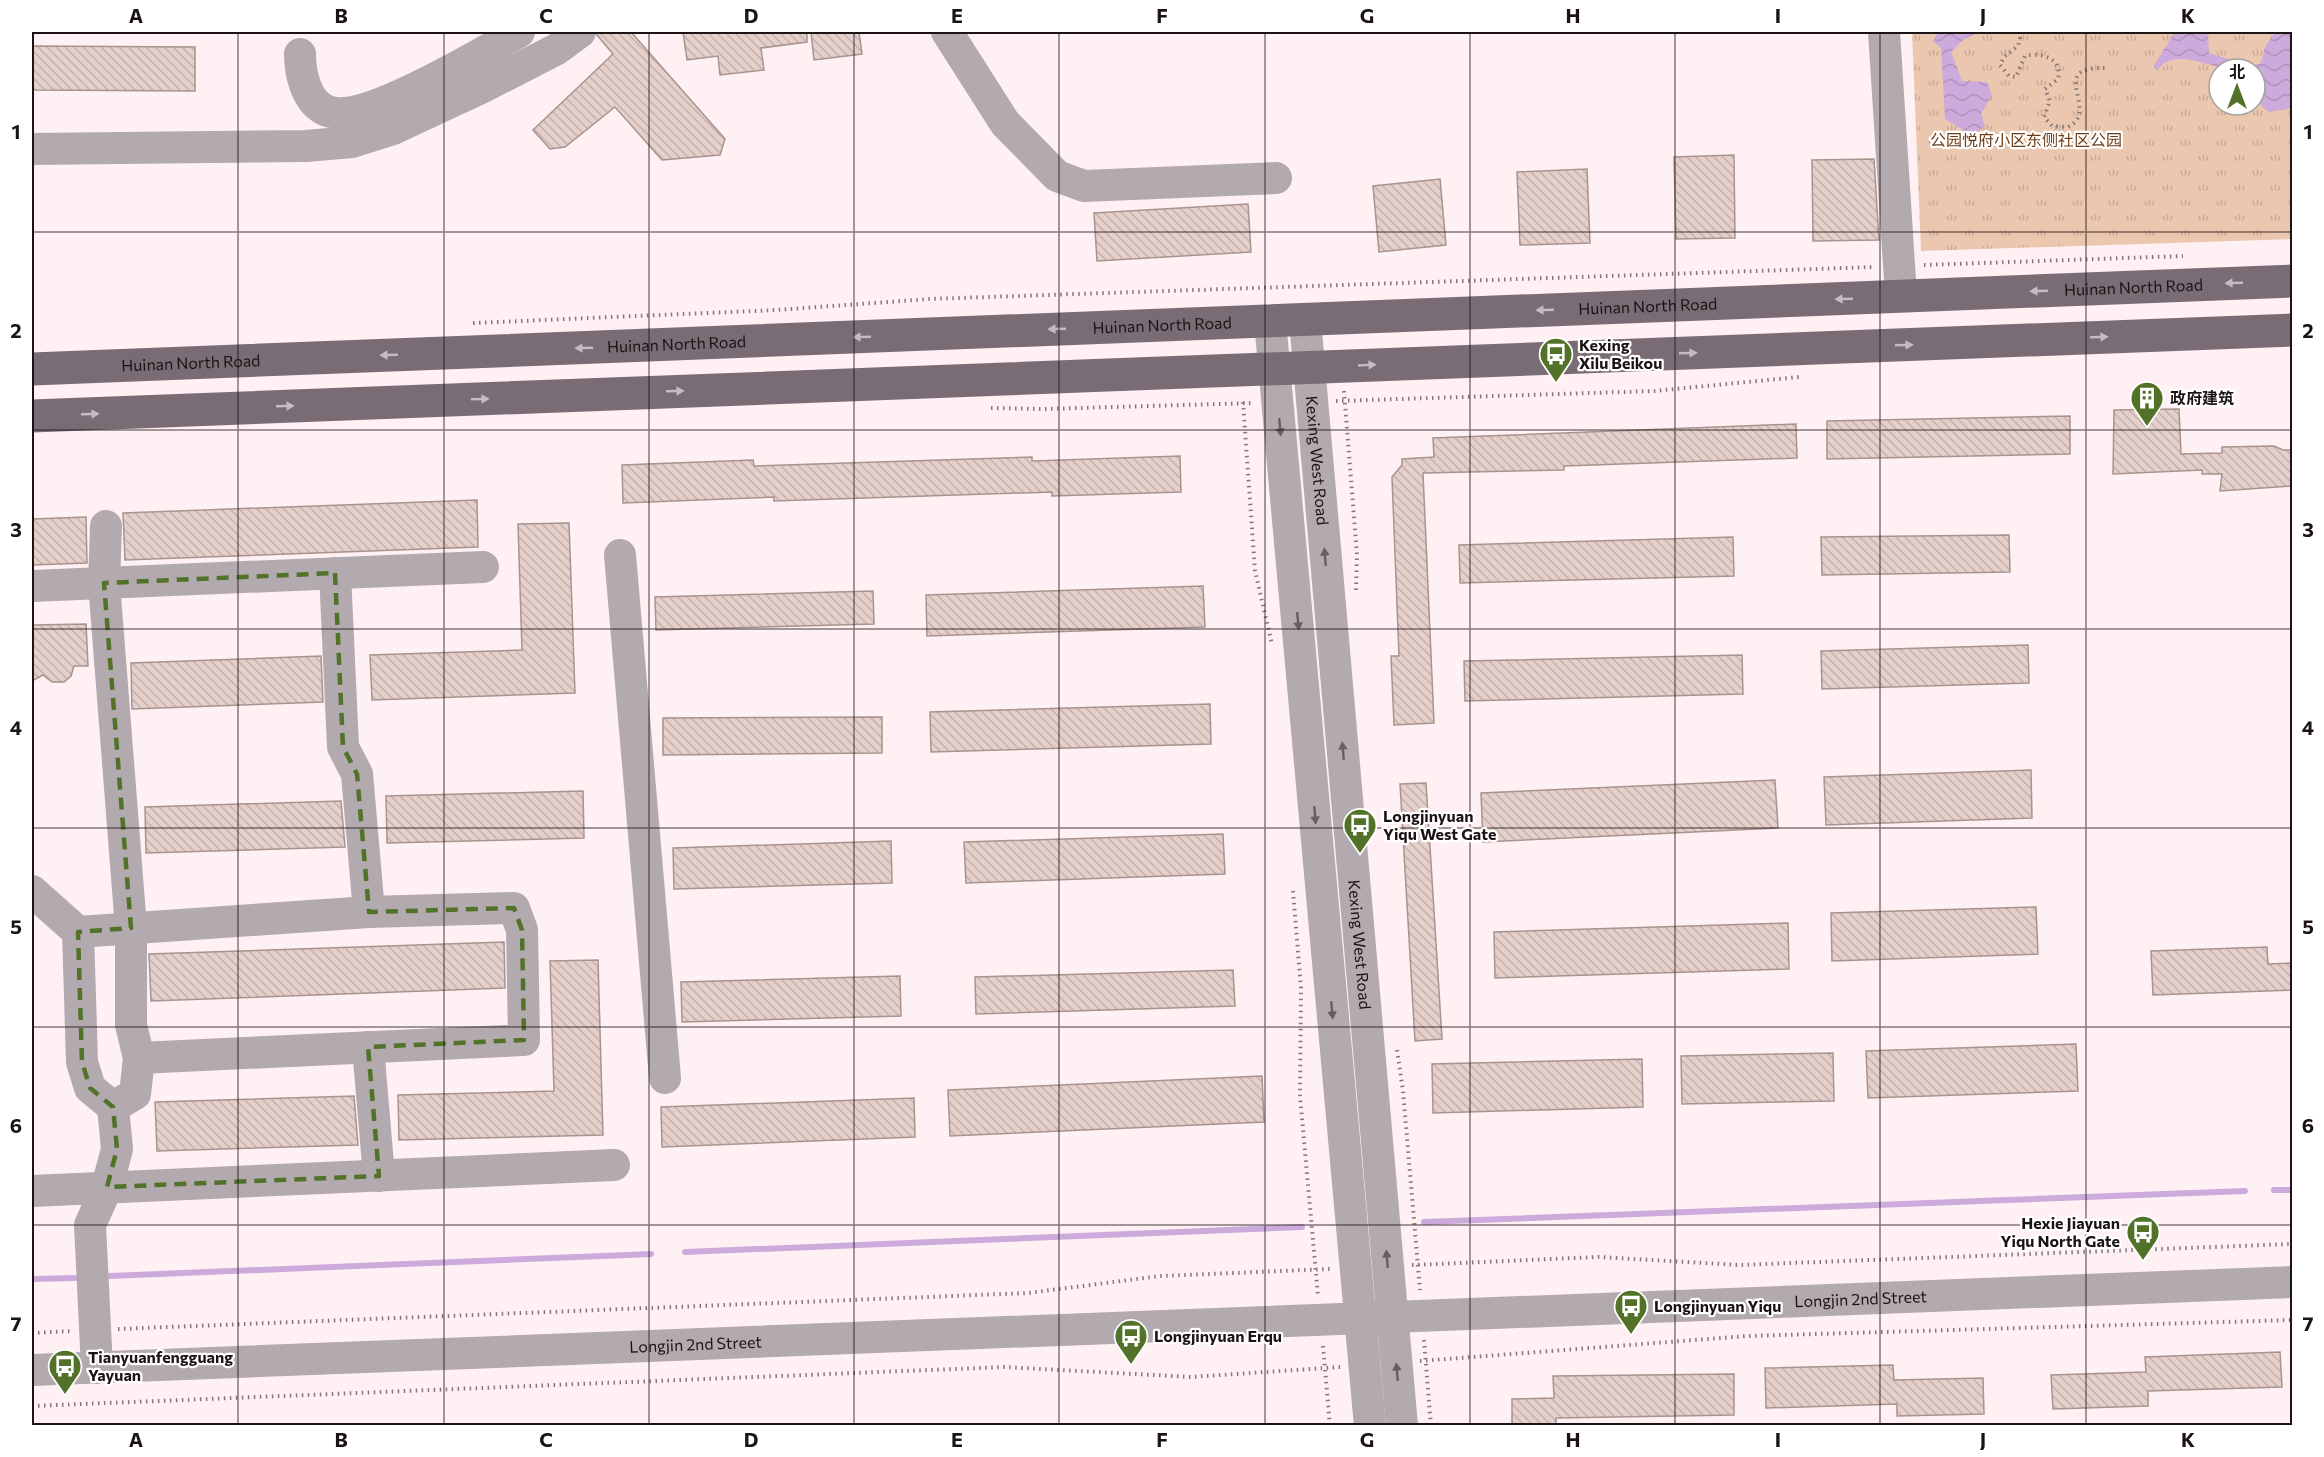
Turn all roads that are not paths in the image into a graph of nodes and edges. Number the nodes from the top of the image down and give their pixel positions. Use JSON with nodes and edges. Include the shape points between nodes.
{"nodes":[{"id":1,"x":519,"y":32,"type":"edge"},
{"id":2,"x":580,"y":32,"type":"edge"},
{"id":3,"x":947,"y":32,"type":"edge"},
{"id":4,"x":1884,"y":32,"type":"edge"},
{"id":5,"x":300,"y":54,"type":"dead end"},
{"id":6,"x":32,"y":149,"type":"edge"},
{"id":7,"x":1276,"y":178,"type":"dead end"},
{"id":8,"x":1900,"y":281,"type":"junction"},
{"id":9,"x":2292,"y":281,"type":"edge"},
{"id":10,"x":1305,"y":320,"type":"junction"},
{"id":11,"x":1270,"y":321,"type":"junction"},
{"id":12,"x":2292,"y":330,"type":"edge"},
{"id":13,"x":1309,"y":367,"type":"junction"},
{"id":14,"x":32,"y":369,"type":"edge"},
{"id":15,"x":1275,"y":369,"type":"junction"},
{"id":16,"x":32,"y":416,"type":"edge"},
{"id":17,"x":106,"y":526,"type":"dead end"},
{"id":18,"x":620,"y":555,"type":"dead end"},
{"id":19,"x":483,"y":567,"type":"dead end"},
{"id":20,"x":334,"y":573,"type":"junction"},
{"id":21,"x":104,"y":583,"type":"junction"},
{"id":22,"x":32,"y":586,"type":"edge"},
{"id":23,"x":32,"y":891,"type":"edge"},
{"id":24,"x":369,"y":912,"type":"junction"},
{"id":25,"x":131,"y":928,"type":"junction"},
{"id":26,"x":78,"y":932,"type":"junction"},
{"id":27,"x":368,"y":1047,"type":"junction"},
{"id":28,"x":139,"y":1058,"type":"junction"},
{"id":29,"x":665,"y":1078,"type":"dead end"},
{"id":30,"x":113,"y":1107,"type":"junction"},
{"id":31,"x":614,"y":1165,"type":"dead end"},
{"id":32,"x":379,"y":1176,"type":"junction"},
{"id":33,"x":106,"y":1187,"type":"junction"},
{"id":34,"x":32,"y":1191,"type":"edge"},
{"id":35,"x":2292,"y":1282,"type":"edge"},
{"id":36,"x":1392,"y":1317,"type":"junction"},
{"id":37,"x":1360,"y":1319,"type":"junction"},
{"id":38,"x":97,"y":1368,"type":"junction"},
{"id":39,"x":32,"y":1370,"type":"edge"},
{"id":40,"x":1370,"y":1425,"type":"edge"},
{"id":41,"x":1402,"y":1425,"type":"edge"}],
"edges":[{"from":1,"to":5,"type":"street","via":[[423,86],[366,107],[338,112],[327,112],[312,97],[305,84]]},
{"from":2,"to":6,"type":"street","via":[[483,87],[393,129],[352,142]]},
{"from":3,"to":7,"type":"street","via":[[1005,123],[1057,176],[1084,186]]},
{"from":4,"to":8,"type":"street"},
{"from":9,"to":8,"type":"main road","name":"Huinan North Road","one_way":true},
{"from":8,"to":10,"type":"main road","name":"Huinan North Road","one_way":true},
{"from":10,"to":11,"type":"main road","name":"Huinan North Road"},
{"from":10,"to":13,"type":"street","name":"Kexing West Road"},
{"from":11,"to":14,"type":"main road","name":"Huinan North Road","one_way":true},
{"from":11,"to":15,"type":"street","name":"Kexing West Road"},
{"from":13,"to":12,"type":"main road","one_way":true},
{"from":13,"to":15,"type":"main road"},
{"from":36,"to":13,"type":"street","name":"Kexing West Road","one_way":true},
{"from":16,"to":15,"type":"main road","one_way":true},
{"from":15,"to":37,"type":"street","name":"Kexing West Road","one_way":true},
{"from":17,"to":21,"type":"street"},
{"from":18,"to":29,"type":"street"},
{"from":19,"to":20,"type":"street"},
{"from":20,"to":21,"type":"street"},
{"from":20,"to":24,"type":"street","via":[[343,747],[357,774]]},
{"from":21,"to":22,"type":"street"},
{"from":21,"to":25,"type":"street"},
{"from":23,"to":26,"type":"street"},
{"from":24,"to":25,"type":"street"},
{"from":24,"to":27,"type":"street","via":[[514,908],[522,930],[524,1040]]},
{"from":25,"to":26,"type":"street"},
{"from":25,"to":28,"type":"street","via":[[131,1025]]},
{"from":26,"to":30,"type":"street","via":[[82,1062],[90,1088]]},
{"from":27,"to":28,"type":"street"},
{"from":27,"to":32,"type":"street"},
{"from":28,"to":30,"type":"street","via":[[135,1094]]},
{"from":30,"to":33,"type":"street","via":[[117,1149]]},
{"from":31,"to":32,"type":"street"},
{"from":32,"to":33,"type":"street"},
{"from":33,"to":34,"type":"street"},
{"from":33,"to":38,"type":"street","via":[[90,1225]]},
{"from":35,"to":36,"type":"street","name":"Longjin 2nd Street"},
{"from":36,"to":37,"type":"street","name":"Longjin 2nd Street"},
{"from":41,"to":36,"type":"street","name":"Kexing West Road","one_way":true},
{"from":37,"to":38,"type":"street","name":"Longjin 2nd Street"},
{"from":37,"to":40,"type":"street","name":"Kexing West Road"},
{"from":38,"to":39,"type":"street","name":"Longjin 2nd Street"}]}
